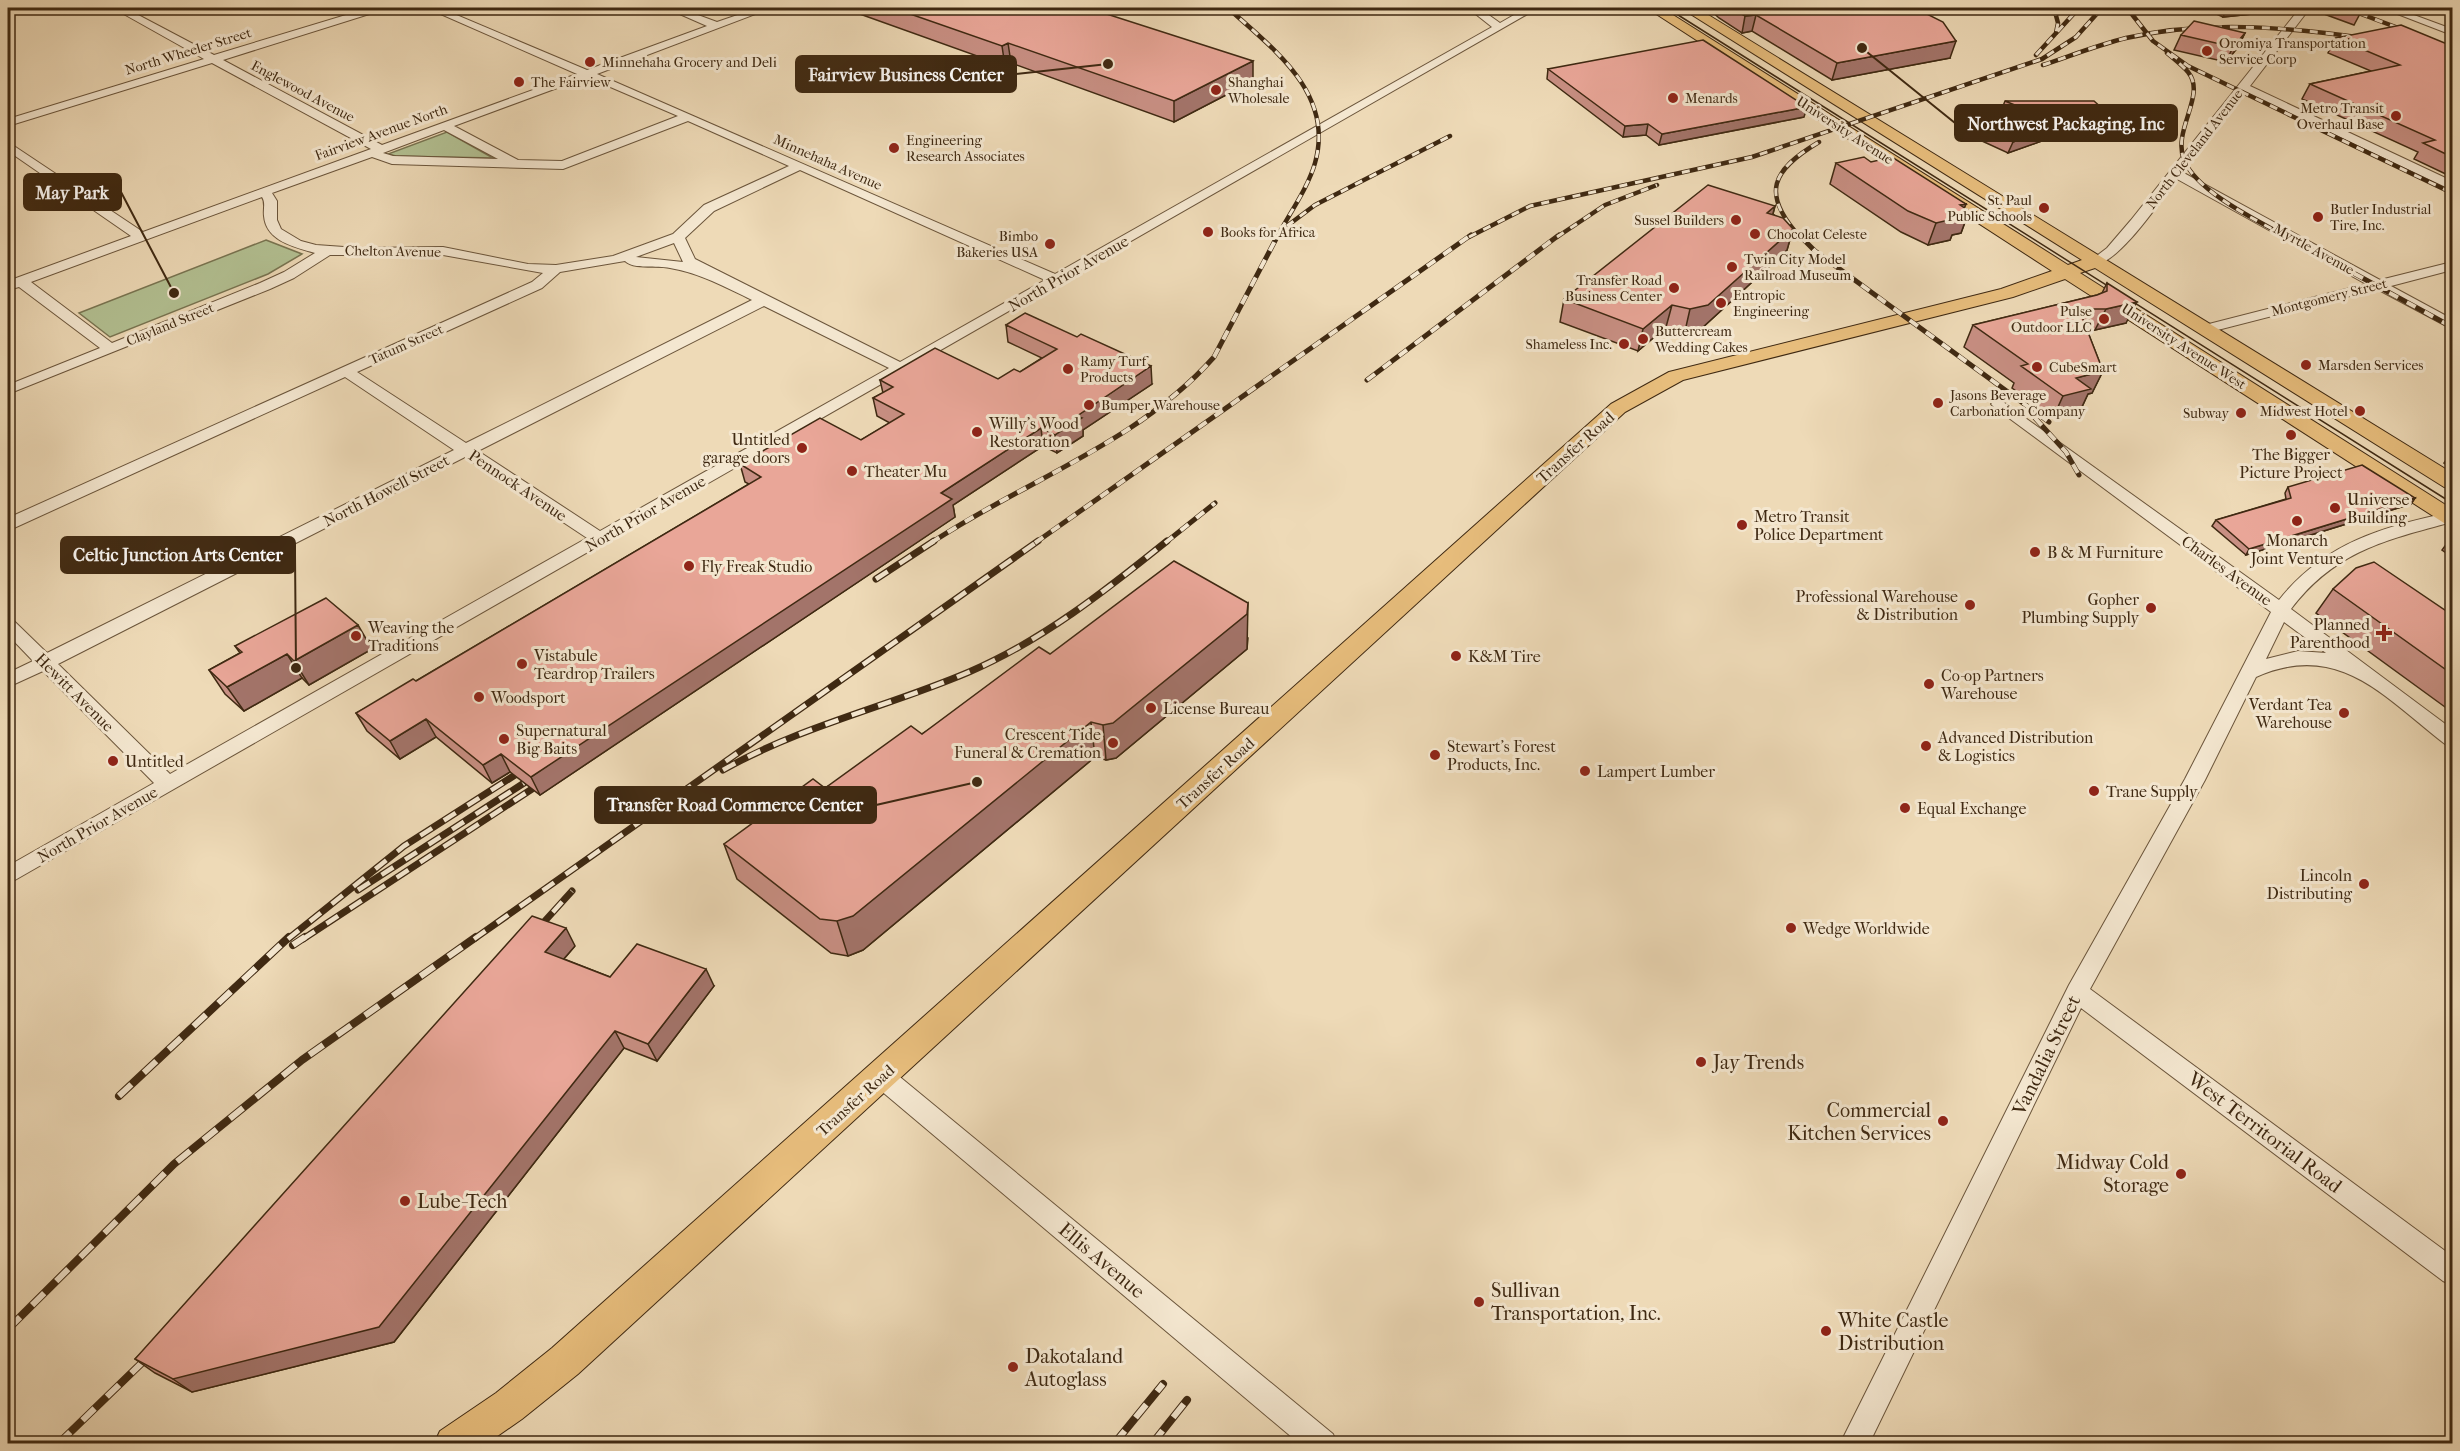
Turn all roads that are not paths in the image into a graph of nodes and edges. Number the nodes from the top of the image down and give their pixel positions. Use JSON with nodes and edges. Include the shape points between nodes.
{"nodes":[{"id":1,"x":118,"y":8,"type":"edge"},
{"id":2,"x":378,"y":8,"type":"edge"},
{"id":3,"x":432,"y":8,"type":"edge"},
{"id":4,"x":671,"y":8,"type":"edge"},
{"id":5,"x":766,"y":8,"type":"edge"},
{"id":6,"x":1473,"y":8,"type":"edge"},
{"id":7,"x":1533,"y":8,"type":"edge"},
{"id":8,"x":1653,"y":8,"type":"edge"},
{"id":9,"x":1688,"y":8,"type":"edge"},
{"id":10,"x":2305,"y":8,"type":"edge"},
{"id":11,"x":2387,"y":8,"type":"edge"},
{"id":12,"x":717,"y":26,"type":"junction"},
{"id":13,"x":1499,"y":27,"type":"junction"},
{"id":14,"x":2452,"y":32,"type":"edge"},
{"id":15,"x":214,"y":59,"type":"junction"},
{"id":16,"x":586,"y":74,"type":"junction"},
{"id":17,"x":2243,"y":87,"type":"junction"},
{"id":18,"x":687,"y":117,"type":"junction"},
{"id":19,"x":8,"y":123,"type":"edge"},
{"id":20,"x":443,"y":125,"type":"junction"},
{"id":21,"x":8,"y":146,"type":"edge"},
{"id":22,"x":375,"y":150,"type":"junction"},
{"id":23,"x":516,"y":165,"type":"junction"},
{"id":24,"x":799,"y":166,"type":"junction"},
{"id":25,"x":2175,"y":173,"type":"junction"},
{"id":26,"x":2452,"y":186,"type":"edge"},
{"id":27,"x":264,"y":191,"type":"junction"},
{"id":28,"x":141,"y":237,"type":"junction"},
{"id":29,"x":678,"y":237,"type":"junction"},
{"id":30,"x":328,"y":250,"type":"junction"},
{"id":31,"x":616,"y":260,"type":"junction"},
{"id":32,"x":2097,"y":261,"type":"junction"},
{"id":33,"x":2452,"y":266,"type":"edge"},
{"id":34,"x":556,"y":269,"type":"junction"},
{"id":35,"x":702,"y":270,"type":"junction"},
{"id":36,"x":2067,"y":272,"type":"junction"},
{"id":37,"x":1057,"y":280,"type":"junction"},
{"id":38,"x":14,"y":284,"type":"edge"},
{"id":39,"x":2379,"y":285,"type":"junction"},
{"id":40,"x":764,"y":300,"type":"junction"},
{"id":41,"x":2452,"y":324,"type":"edge"},
{"id":42,"x":2206,"y":329,"type":"junction"},
{"id":43,"x":110,"y":348,"type":"junction"},
{"id":44,"x":901,"y":369,"type":"junction"},
{"id":45,"x":346,"y":371,"type":"junction"},
{"id":46,"x":8,"y":390,"type":"edge"},
{"id":47,"x":1999,"y":404,"type":"dead end"},
{"id":48,"x":465,"y":450,"type":"junction"},
{"id":49,"x":2452,"y":482,"type":"edge"},
{"id":50,"x":2452,"y":517,"type":"edge"},
{"id":51,"x":8,"y":524,"type":"edge"},
{"id":52,"x":600,"y":539,"type":"junction"},
{"id":53,"x":2281,"y":609,"type":"junction"},
{"id":54,"x":8,"y":625,"type":"edge"},
{"id":55,"x":45,"y":662,"type":"junction"},
{"id":56,"x":2360,"y":670,"type":"junction"},
{"id":57,"x":2249,"y":673,"type":"junction"},
{"id":58,"x":8,"y":681,"type":"edge"},
{"id":59,"x":2452,"y":739,"type":"edge"},
{"id":60,"x":167,"y":784,"type":"junction"},
{"id":61,"x":8,"y":876,"type":"edge"},
{"id":62,"x":2077,"y":992,"type":"junction"},
{"id":63,"x":881,"y":1076,"type":"junction"},
{"id":64,"x":2452,"y":1272,"type":"edge"},
{"id":65,"x":453,"y":1443,"type":"edge"},
{"id":66,"x":1323,"y":1443,"type":"edge"},
{"id":67,"x":1854,"y":1443,"type":"edge"}],
"edges":[{"from":1,"to":15,"type":"street","name":"Englewood Avenue"},
{"from":2,"to":15,"type":"street","name":"North Wheeler Street"},
{"from":3,"to":16,"type":"street","name":"Minnehaha Avenue"},
{"from":4,"to":12,"type":"street"},
{"from":5,"to":12,"type":"street","name":"Fairview Avenue North"},
{"from":6,"to":13,"type":"street"},
{"from":7,"to":13,"type":"street","name":"North Prior Avenue"},
{"from":8,"to":36,"type":"main road","name":"University Avenue"},
{"from":9,"to":32,"type":"main road","name":"University Avenue"},
{"from":10,"to":17,"type":"street","name":"North Cleveland Avenue"},
{"from":11,"to":14,"type":"street"},
{"from":12,"to":16,"type":"street","name":"Fairview Avenue North"},
{"from":13,"to":37,"type":"street","name":"North Prior Avenue"},
{"from":15,"to":19,"type":"street","name":"North Wheeler Street"},
{"from":15,"to":22,"type":"street","name":"Englewood Avenue"},
{"from":16,"to":18,"type":"street","name":"Minnehaha Avenue"},
{"from":16,"to":20,"type":"street","name":"Fairview Avenue North"},
{"from":17,"to":25,"type":"street","name":"North Cleveland Avenue"},
{"from":17,"to":26,"type":"street"},
{"from":18,"to":23,"type":"street","name":"Englewood Avenue","via":[[572,163]]},
{"from":18,"to":24,"type":"street","name":"Minnehaha Avenue"},
{"from":20,"to":22,"type":"street","name":"Fairview Avenue North"},
{"from":20,"to":23,"type":"street","name":"Englewood Avenue"},
{"from":21,"to":28,"type":"street"},
{"from":22,"to":23,"type":"street","name":"Englewood Avenue","via":[[392,160]]},
{"from":22,"to":27,"type":"street","name":"Fairview Avenue North"},
{"from":24,"to":29,"type":"street","name":"Tatum Street","via":[[709,208]]},
{"from":24,"to":37,"type":"street","name":"Minnehaha Avenue"},
{"from":25,"to":32,"type":"street","name":"North Cleveland Avenue","via":[[2112,251]]},
{"from":25,"to":39,"type":"street","name":"Myrtle Avenue"},
{"from":27,"to":28,"type":"street","name":"Fairview Avenue North"},
{"from":27,"to":30,"type":"street","name":"Chelton Avenue","via":[[269,197],[269,216],[279,234],[303,245]]},
{"from":28,"to":38,"type":"street","name":"Fairview Avenue North"},
{"from":29,"to":31,"type":"street","name":"Tatum Street"},
{"from":29,"to":35,"type":"street","via":[[689,261]]},
{"from":30,"to":34,"type":"street","name":"Chelton Avenue","via":[[443,251]]},
{"from":30,"to":43,"type":"street","name":"Clayland Street","via":[[265,286]]},
{"from":31,"to":34,"type":"street","name":"Tatum Street"},
{"from":31,"to":35,"type":"street","via":[[661,262]]},
{"from":32,"to":36,"type":"main road","name":"North Cleveland Avenue"},
{"from":32,"to":42,"type":"main road","name":"University Avenue West"},
{"from":33,"to":39,"type":"street","name":"Montgomery Street"},
{"from":34,"to":45,"type":"street","name":"Tatum Street","via":[[537,285]]},
{"from":35,"to":40,"type":"street"},
{"from":36,"to":50,"type":"main road","name":"University Avenue West"},
{"from":36,"to":63,"type":"main road","name":"Transfer Road","via":[[1961,305],[1676,376],[1618,408]]},
{"from":37,"to":44,"type":"street","name":"North Prior Avenue"},
{"from":38,"to":43,"type":"street"},
{"from":39,"to":41,"type":"street","name":"Myrtle Avenue"},
{"from":39,"to":42,"type":"street","name":"Montgomery Street"},
{"from":40,"to":44,"type":"street"},
{"from":40,"to":48,"type":"street","name":"North Howell Street"},
{"from":42,"to":49,"type":"main road","name":"University Avenue West"},
{"from":43,"to":46,"type":"street","name":"Clayland Street"},
{"from":44,"to":52,"type":"street","name":"North Prior Avenue"},
{"from":45,"to":48,"type":"street","name":"Pennock Avenue"},
{"from":45,"to":51,"type":"street","name":"Tatum Street"},
{"from":47,"to":53,"type":"street","name":"Charles Avenue"},
{"from":48,"to":52,"type":"street","name":"Pennock Avenue"},
{"from":48,"to":55,"type":"street","name":"North Howell Street"},
{"from":50,"to":53,"type":"street","name":"Vandalia Street","via":[[2353,545],[2317,568]]},
{"from":52,"to":60,"type":"street","name":"North Prior Avenue"},
{"from":53,"to":56,"type":"street","name":"Charles Avenue"},
{"from":53,"to":57,"type":"street","name":"Vandalia Street"},
{"from":54,"to":55,"type":"street","name":"Hewitt Avenue"},
{"from":55,"to":58,"type":"street","name":"North Howell Street"},
{"from":55,"to":60,"type":"street","name":"Hewitt Avenue"},
{"from":56,"to":57,"type":"street","via":[[2302,656],[2276,660]]},
{"from":56,"to":59,"type":"street","name":"Charles Avenue"},
{"from":57,"to":62,"type":"street","name":"Vandalia Street","via":[[2195,780]]},
{"from":60,"to":61,"type":"street","name":"North Prior Avenue"},
{"from":62,"to":64,"type":"street","name":"West Territorial Road"},
{"from":62,"to":67,"type":"street","name":"Vandalia Street"},
{"from":63,"to":65,"type":"main road","name":"Transfer Road","via":[[565,1361],[509,1406]]},
{"from":63,"to":66,"type":"street","name":"Ellis Avenue"}]}
